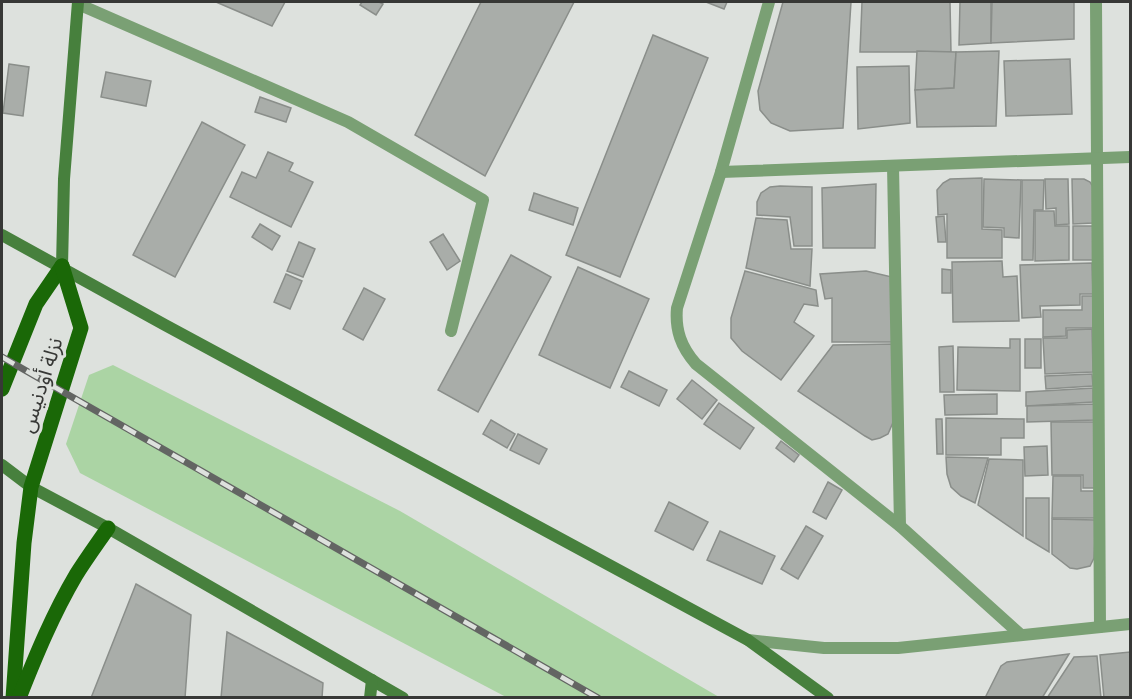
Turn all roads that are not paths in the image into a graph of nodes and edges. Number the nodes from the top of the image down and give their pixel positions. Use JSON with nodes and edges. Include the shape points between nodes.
{"nodes":[{"id":1,"x":769,"y":2,"type":"edge"},
{"id":2,"x":1096,"y":2,"type":"edge"},
{"id":3,"x":78,"y":3,"type":"edge"},
{"id":4,"x":1131,"y":156,"type":"edge"},
{"id":5,"x":1098,"y":158,"type":"junction"},
{"id":6,"x":893,"y":166,"type":"junction"},
{"id":7,"x":721,"y":172,"type":"junction"},
{"id":8,"x":2,"y":235,"type":"edge"},
{"id":9,"x":62,"y":266,"type":"junction"},
{"id":10,"x":451,"y":331,"type":"dead end"},
{"id":11,"x":2,"y":389,"type":"edge"},
{"id":12,"x":2,"y":465,"type":"edge"},
{"id":13,"x":31,"y":487,"type":"junction"},
{"id":14,"x":900,"y":526,"type":"junction"},
{"id":15,"x":108,"y":528,"type":"junction"},
{"id":16,"x":1131,"y":624,"type":"edge"},
{"id":17,"x":1100,"y":627,"type":"junction"},
{"id":18,"x":1022,"y":635,"type":"junction"},
{"id":19,"x":748,"y":640,"type":"junction"},
{"id":20,"x":372,"y":680,"type":"junction"},
{"id":21,"x":14,"y":698,"type":"edge"},
{"id":22,"x":19,"y":698,"type":"edge"},
{"id":23,"x":370,"y":698,"type":"edge"},
{"id":24,"x":403,"y":698,"type":"edge"},
{"id":25,"x":828,"y":698,"type":"edge"}],
"edges":[{"from":1,"to":7,"type":"street"},
{"from":2,"to":5,"type":"street"},
{"from":3,"to":9,"type":"main road","via":[[64,179]]},
{"from":3,"to":10,"type":"street","via":[[348,122],[483,200]]},
{"from":4,"to":5,"type":"street"},
{"from":5,"to":6,"type":"street"},
{"from":5,"to":17,"type":"street"},
{"from":6,"to":7,"type":"street"},
{"from":6,"to":14,"type":"street"},
{"from":7,"to":14,"type":"street","via":[[677,308],[677,333],[682,344],[696,364]]},
{"from":8,"to":9,"type":"main road"},
{"from":9,"to":11,"type":"main road","via":[[36,304]]},
{"from":9,"to":13,"type":"main road","name":"نزلة أودنيس","via":[[81,328]]},
{"from":9,"to":19,"type":"main road"},
{"from":12,"to":13,"type":"main road"},
{"from":13,"to":15,"type":"main road"},
{"from":13,"to":21,"type":"main road","name":"نزلة أودنيس"},
{"from":14,"to":18,"type":"street"},
{"from":15,"to":20,"type":"main road"},
{"from":15,"to":22,"type":"main road","via":[[56,611]]},
{"from":16,"to":17,"type":"street"},
{"from":17,"to":18,"type":"street"},
{"from":18,"to":19,"type":"street","via":[[898,648],[824,648]]},
{"from":19,"to":25,"type":"main road"},
{"from":20,"to":23,"type":"main road"},
{"from":20,"to":24,"type":"main road"}]}
